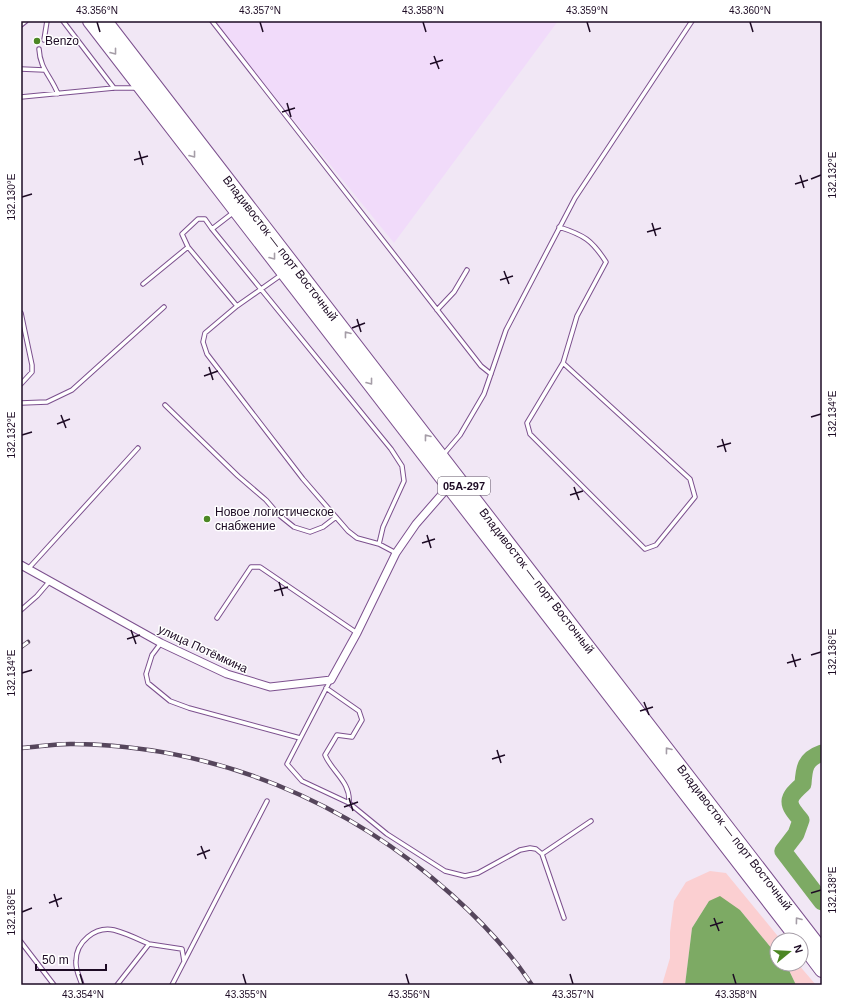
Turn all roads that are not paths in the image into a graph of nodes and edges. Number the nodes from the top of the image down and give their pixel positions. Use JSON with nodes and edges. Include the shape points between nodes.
{"nodes":[{"id":1,"x":26,"y":21,"type":"edge"},
{"id":2,"x":47,"y":21,"type":"edge"},
{"id":3,"x":63,"y":21,"type":"edge"},
{"id":4,"x":90,"y":21,"type":"edge"},
{"id":5,"x":105,"y":21,"type":"edge"},
{"id":6,"x":212,"y":21,"type":"edge"},
{"id":7,"x":692,"y":21,"type":"edge"},
{"id":8,"x":21,"y":25,"type":"edge"},
{"id":9,"x":44,"y":40,"type":"dead end"},
{"id":10,"x":40,"y":49,"type":"dead end"},
{"id":11,"x":21,"y":69,"type":"edge"},
{"id":12,"x":44,"y":70,"type":"junction"},
{"id":13,"x":114,"y":88,"type":"junction"},
{"id":14,"x":142,"y":88,"type":"junction"},
{"id":15,"x":58,"y":94,"type":"junction"},
{"id":16,"x":21,"y":97,"type":"edge"},
{"id":17,"x":236,"y":210,"type":"junction"},
{"id":18,"x":559,"y":227,"type":"junction"},
{"id":19,"x":212,"y":229,"type":"junction"},
{"id":20,"x":188,"y":247,"type":"junction"},
{"id":21,"x":468,"y":270,"type":"dead end"},
{"id":22,"x":285,"y":273,"type":"junction"},
{"id":23,"x":143,"y":284,"type":"dead end"},
{"id":24,"x":260,"y":290,"type":"junction"},
{"id":25,"x":237,"y":306,"type":"junction"},
{"id":26,"x":164,"y":307,"type":"dead end"},
{"id":27,"x":437,"y":310,"type":"junction"},
{"id":28,"x":21,"y":313,"type":"edge"},
{"id":29,"x":563,"y":363,"type":"junction"},
{"id":30,"x":491,"y":374,"type":"junction"},
{"id":31,"x":21,"y":384,"type":"edge"},
{"id":32,"x":21,"y":403,"type":"edge"},
{"id":33,"x":165,"y":404,"type":"dead end"},
{"id":34,"x":138,"y":448,"type":"dead end"},
{"id":35,"x":442,"y":456,"type":"junction"},
{"id":36,"x":450,"y":485,"type":"junction"},
{"id":37,"x":336,"y":517,"type":"junction"},
{"id":38,"x":379,"y":544,"type":"junction"},
{"id":39,"x":396,"y":553,"type":"junction"},
{"id":40,"x":21,"y":565,"type":"edge"},
{"id":41,"x":28,"y":569,"type":"junction"},
{"id":42,"x":49,"y":582,"type":"junction"},
{"id":43,"x":21,"y":610,"type":"edge"},
{"id":44,"x":217,"y":618,"type":"dead end"},
{"id":45,"x":357,"y":633,"type":"junction"},
{"id":46,"x":161,"y":643,"type":"junction"},
{"id":47,"x":331,"y":680,"type":"junction"},
{"id":48,"x":326,"y":688,"type":"junction"},
{"id":49,"x":300,"y":738,"type":"junction"},
{"id":50,"x":267,"y":801,"type":"dead end"},
{"id":51,"x":349,"y":803,"type":"junction"},
{"id":52,"x":591,"y":821,"type":"dead end"},
{"id":53,"x":542,"y":854,"type":"junction"},
{"id":54,"x":564,"y":918,"type":"dead end"},
{"id":55,"x":793,"y":932,"type":"edge"},
{"id":56,"x":21,"y":942,"type":"edge"},
{"id":57,"x":149,"y":944,"type":"junction"},
{"id":58,"x":822,"y":951,"type":"edge"},
{"id":59,"x":809,"y":953,"type":"edge"},
{"id":60,"x":184,"y":961,"type":"junction"},
{"id":61,"x":822,"y":970,"type":"edge"},
{"id":62,"x":54,"y":985,"type":"edge"},
{"id":63,"x":82,"y":985,"type":"edge"},
{"id":64,"x":117,"y":985,"type":"edge"},
{"id":65,"x":172,"y":985,"type":"edge"}],
"edges":[{"from":1,"to":8,"type":"lane"},
{"from":2,"to":9,"type":"lane"},
{"from":3,"to":13,"type":"lane"},
{"from":4,"to":14,"type":"highway","name":"Владивосток — порт Восточный","number":"05А-297","one_way":true},
{"from":35,"to":5,"type":"highway","name":"Владивосток — порт Восточный","number":"05А-297","one_way":true},
{"from":6,"to":27,"type":"lane"},
{"from":7,"to":18,"type":"lane","via":[[575,198]]},
{"from":10,"to":12,"type":"lane","via":[[40,61]]},
{"from":11,"to":12,"type":"lane"},
{"from":12,"to":15,"type":"lane"},
{"from":13,"to":14,"type":"lane"},
{"from":13,"to":15,"type":"lane"},
{"from":14,"to":17,"type":"highway","name":"Владивосток — порт Восточный","number":"05А-297","one_way":true},
{"from":15,"to":16,"type":"lane"},
{"from":17,"to":19,"type":"lane"},
{"from":17,"to":22,"type":"highway","name":"Владивосток — порт Восточный","number":"05А-297","one_way":true},
{"from":18,"to":29,"type":"lane","via":[[577,233],[594,244],[606,262],[577,316]]},
{"from":18,"to":30,"type":"lane","via":[[506,330]]},
{"from":19,"to":20,"type":"lane","via":[[204,219],[198,220],[182,234]]},
{"from":19,"to":24,"type":"lane"},
{"from":20,"to":23,"type":"lane"},
{"from":20,"to":25,"type":"lane"},
{"from":21,"to":27,"type":"lane","via":[[454,292]]},
{"from":22,"to":24,"type":"lane"},
{"from":22,"to":36,"type":"highway","name":"Владивосток — порт Восточный","number":"05А-297","one_way":true},
{"from":24,"to":25,"type":"lane"},
{"from":24,"to":38,"type":"lane","via":[[283,314],[392,449],[402,466],[404,481],[383,527]]},
{"from":25,"to":37,"type":"lane","via":[[206,333],[203,342],[207,354],[303,479]]},
{"from":26,"to":32,"type":"lane","via":[[72,390],[47,402]]},
{"from":27,"to":30,"type":"lane"},
{"from":28,"to":31,"type":"lane","via":[[32,372]]},
{"from":29,"to":29,"type":"lane","via":[[690,480],[695,497],[656,545],[645,549],[530,434],[527,422]]},
{"from":30,"to":35,"type":"lane","via":[[484,394],[460,435]]},
{"from":33,"to":37,"type":"lane","via":[[294,527],[310,532],[323,527]]},
{"from":34,"to":41,"type":"lane"},
{"from":58,"to":35,"type":"highway","name":"Владивосток — порт Восточный","number":"05А-297","one_way":true},
{"from":36,"to":39,"type":"street","via":[[416,524]]},
{"from":36,"to":55,"type":"highway","name":"Владивосток — порт Восточный","number":"05А-297"},
{"from":37,"to":38,"type":"lane","via":[[357,538]]},
{"from":38,"to":39,"type":"lane"},
{"from":39,"to":45,"type":"street"},
{"from":40,"to":41,"type":"street","name":"улица Потёмкина"},
{"from":41,"to":42,"type":"street","name":"улица Потёмкина"},
{"from":42,"to":43,"type":"lane"},
{"from":42,"to":46,"type":"street","name":"улица Потёмкина"},
{"from":44,"to":45,"type":"lane","via":[[251,567],[260,567]]},
{"from":45,"to":47,"type":"street"},
{"from":46,"to":47,"type":"street","name":"улица Потёмкина","via":[[227,674],[270,688]]},
{"from":46,"to":49,"type":"lane","via":[[152,654],[146,674],[148,684],[170,701]]},
{"from":47,"to":48,"type":"lane"},
{"from":48,"to":49,"type":"lane"},
{"from":48,"to":51,"type":"lane","via":[[362,716],[352,737],[337,734],[324,754],[347,787],[350,794]]},
{"from":49,"to":51,"type":"lane","via":[[287,764],[302,781]]},
{"from":50,"to":60,"type":"lane"},
{"from":51,"to":53,"type":"lane","via":[[387,834],[445,871],[465,876],[478,873],[520,850],[536,849]]},
{"from":52,"to":53,"type":"lane"},
{"from":53,"to":54,"type":"lane"},
{"from":56,"to":62,"type":"lane"},
{"from":57,"to":60,"type":"lane","via":[[182,950]]},
{"from":57,"to":63,"type":"lane","via":[[115,930],[100,930],[87,937],[77,950],[76,963]]},
{"from":57,"to":64,"type":"lane"},
{"from":59,"to":61,"type":"highway","name":"Владивосток — порт Восточный","number":"05А-297"},
{"from":60,"to":65,"type":"lane"}]}
